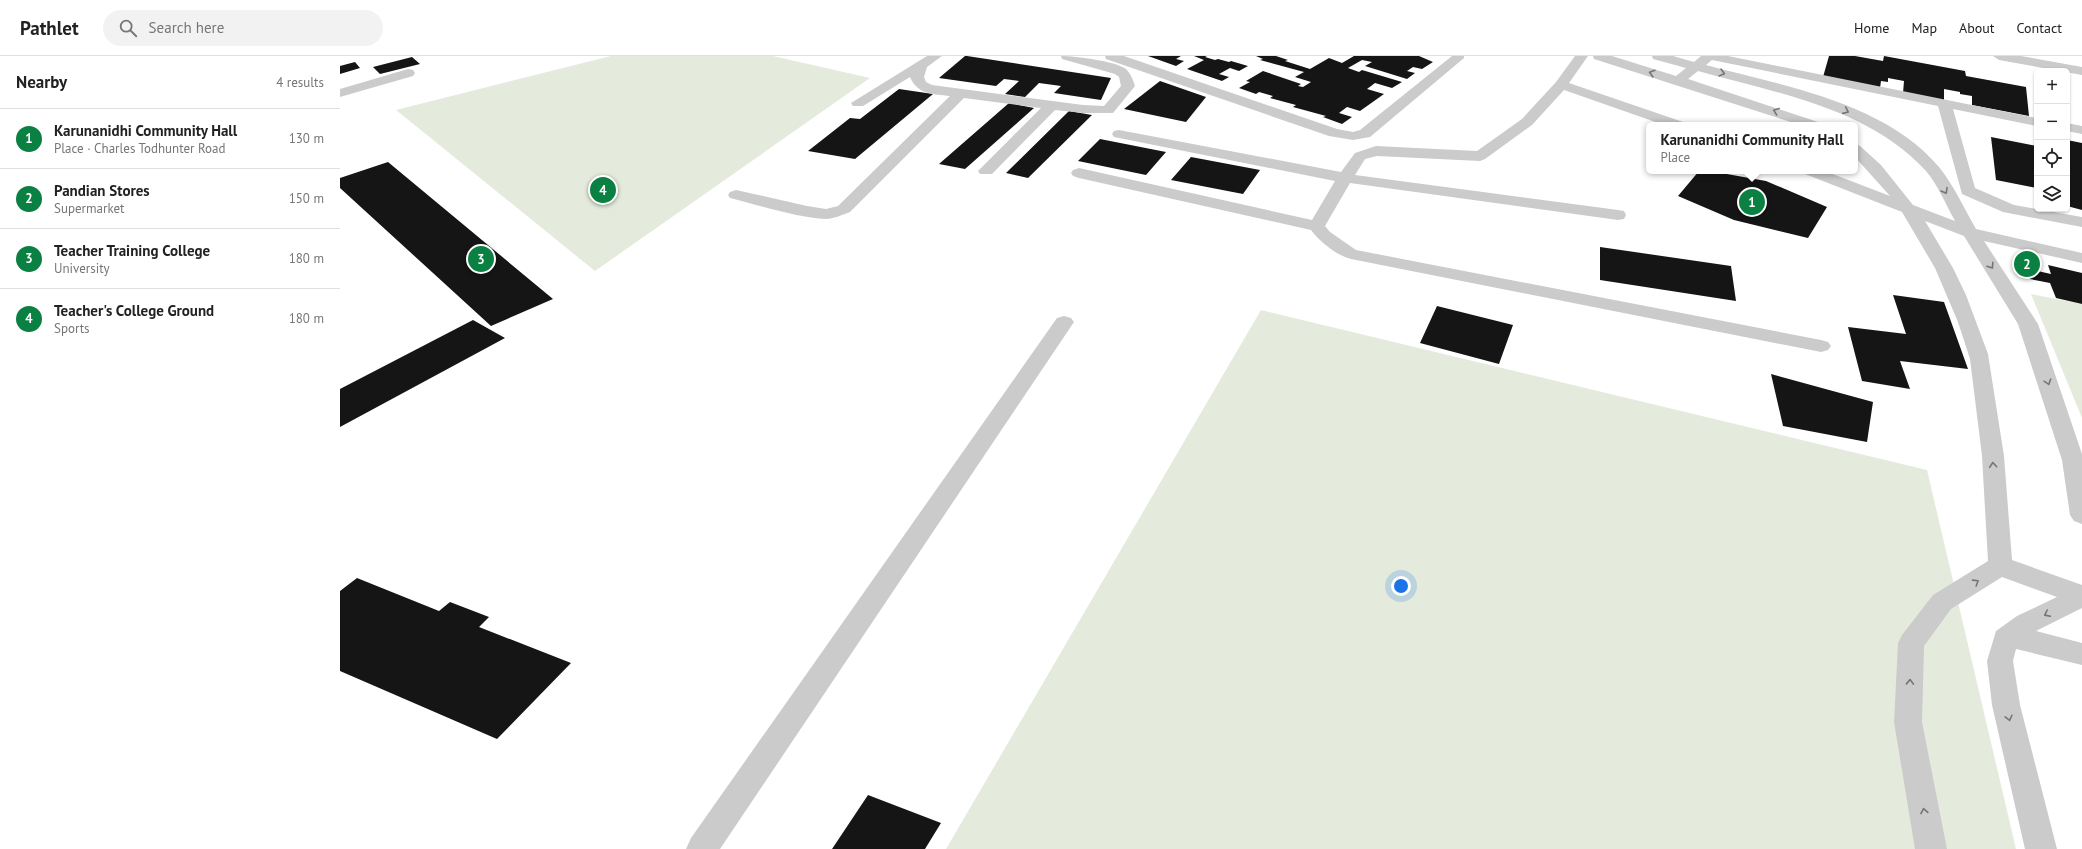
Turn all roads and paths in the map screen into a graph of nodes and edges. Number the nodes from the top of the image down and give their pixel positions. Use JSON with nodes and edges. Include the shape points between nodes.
{"nodes":[{"id":1,"x":936,"y":56,"type":"edge"},
{"id":2,"x":1067,"y":56,"type":"edge"},
{"id":3,"x":1111,"y":56,"type":"edge"},
{"id":4,"x":1458,"y":56,"type":"edge"},
{"id":5,"x":1582,"y":56,"type":"edge"},
{"id":6,"x":1599,"y":56,"type":"edge"},
{"id":7,"x":1658,"y":56,"type":"edge"},
{"id":8,"x":1708,"y":56,"type":"edge"},
{"id":9,"x":1999,"y":56,"type":"edge"},
{"id":10,"x":921,"y":65,"type":"junction"},
{"id":11,"x":1696,"y":66,"type":"junction"},
{"id":12,"x":2082,"y":71,"type":"edge"},
{"id":13,"x":408,"y":73,"type":"dead end"},
{"id":14,"x":1678,"y":81,"type":"junction"},
{"id":15,"x":1562,"y":85,"type":"junction"},
{"id":16,"x":340,"y":93,"type":"edge"},
{"id":17,"x":961,"y":93,"type":"junction"},
{"id":18,"x":858,"y":103,"type":"dead end"},
{"id":19,"x":1944,"y":103,"type":"junction"},
{"id":20,"x":1052,"y":105,"type":"junction"},
{"id":21,"x":2034,"y":121,"type":"edge"},
{"id":22,"x":1669,"y":122,"type":"edge"},
{"id":23,"x":1805,"y":122,"type":"edge"},
{"id":24,"x":2070,"y":128,"type":"edge"},
{"id":25,"x":2082,"y":130,"type":"edge"},
{"id":26,"x":1120,"y":134,"type":"dead end"},
{"id":27,"x":1858,"y":152,"type":"edge"},
{"id":28,"x":986,"y":171,"type":"dead end"},
{"id":29,"x":1079,"y":173,"type":"dead end"},
{"id":30,"x":1819,"y":174,"type":"edge"},
{"id":31,"x":1345,"y":178,"type":"junction"},
{"id":32,"x":736,"y":196,"type":"dead end"},
{"id":33,"x":1909,"y":209,"type":"junction"},
{"id":34,"x":1618,"y":215,"type":"dead end"},
{"id":35,"x":2082,"y":222,"type":"edge"},
{"id":36,"x":1317,"y":226,"type":"junction"},
{"id":37,"x":1970,"y":233,"type":"junction"},
{"id":38,"x":2082,"y":258,"type":"edge"},
{"id":39,"x":1064,"y":322,"type":"dead end"},
{"id":40,"x":1821,"y":346,"type":"dead end"},
{"id":41,"x":2082,"y":515,"type":"edge"},
{"id":42,"x":2000,"y":566,"type":"junction"},
{"id":43,"x":2082,"y":595,"type":"edge"},
{"id":44,"x":2010,"y":636,"type":"junction"},
{"id":45,"x":2082,"y":654,"type":"edge"},
{"id":46,"x":702,"y":849,"type":"edge"},
{"id":47,"x":1931,"y":849,"type":"edge"},
{"id":48,"x":2041,"y":849,"type":"edge"}],
"edges":[{"from":1,"to":10,"type":"street"},
{"from":2,"to":20,"type":"street","via":[[1120,71],[1125,76],[1128,86],[1108,110]]},
{"from":3,"to":4,"type":"street","via":[[1334,133],[1353,136],[1364,134]]},
{"from":5,"to":15,"type":"street"},
{"from":14,"to":6,"type":"street","one_way":true},
{"from":7,"to":11,"type":"street"},
{"from":8,"to":11,"type":"street"},
{"from":8,"to":19,"type":"street"},
{"from":9,"to":12,"type":"street"},
{"from":10,"to":17,"type":"street","via":[[917,77],[920,84],[928,89]]},
{"from":10,"to":18,"type":"street"},
{"from":11,"to":14,"type":"street"},
{"from":11,"to":37,"type":"street","one_way":true,"via":[[1820,100],[1871,122],[1907,145],[1933,170]]},
{"from":13,"to":16,"type":"street"},
{"from":23,"to":14,"type":"street","one_way":true},
{"from":15,"to":22,"type":"street"},
{"from":15,"to":31,"type":"street","via":[[1527,122],[1480,156],[1376,151],[1360,156]]},
{"from":17,"to":20,"type":"street"},
{"from":17,"to":32,"type":"street","via":[[844,209],[827,214]]},
{"from":19,"to":21,"type":"street"},
{"from":19,"to":35,"type":"street","via":[[1968,191],[1981,199],[2005,207]]},
{"from":20,"to":28,"type":"street"},
{"from":24,"to":25,"type":"street"},
{"from":26,"to":31,"type":"street"},
{"from":27,"to":33,"type":"street","via":[[1872,164]]},
{"from":29,"to":36,"type":"street"},
{"from":30,"to":33,"type":"street"},
{"from":31,"to":34,"type":"street"},
{"from":31,"to":36,"type":"street"},
{"from":33,"to":37,"type":"street"},
{"from":42,"to":33,"type":"street","one_way":true,"via":[[1988,412],[1977,349],[1954,286]]},
{"from":36,"to":40,"type":"street","via":[[1324,236],[1351,254]]},
{"from":37,"to":38,"type":"street"},
{"from":37,"to":41,"type":"street","one_way":true,"via":[[2028,324],[2073,460]]},
{"from":39,"to":46,"type":"street"},
{"from":42,"to":43,"type":"street"},
{"from":47,"to":42,"type":"street","one_way":true,"via":[[1908,722],[1912,643],[1942,602]]},
{"from":43,"to":44,"type":"street","one_way":true,"via":[[2026,624]]},
{"from":44,"to":45,"type":"street"},
{"from":44,"to":48,"type":"street","one_way":true,"via":[[2005,639],[2000,661],[2006,705]]}]}
